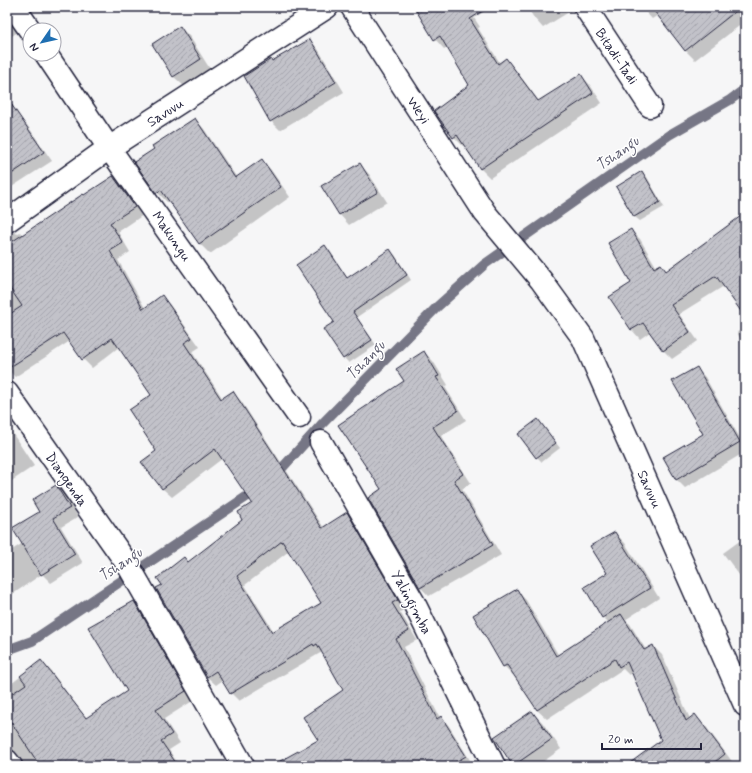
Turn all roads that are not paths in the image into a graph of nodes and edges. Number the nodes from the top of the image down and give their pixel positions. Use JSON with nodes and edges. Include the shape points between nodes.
{"nodes":[{"id":1,"x":14,"y":7,"type":"edge"},
{"id":2,"x":327,"y":7,"type":"edge"},
{"id":3,"x":352,"y":7,"type":"edge"},
{"id":4,"x":585,"y":7,"type":"edge"},
{"id":5,"x":24,"y":22,"type":"edge"},
{"id":6,"x":51,"y":62,"type":"edge"},
{"id":7,"x":650,"y":106,"type":"dead end"},
{"id":8,"x":109,"y":148,"type":"junction"},
{"id":9,"x":7,"y":221,"type":"edge"},
{"id":10,"x":541,"y":280,"type":"joint"},
{"id":11,"x":7,"y":393,"type":"edge"},
{"id":12,"x":299,"y":418,"type":"dead end"},
{"id":13,"x":321,"y":442,"type":"dead end"},
{"id":14,"x":745,"y":705,"type":"edge"},
{"id":15,"x":7,"y":761,"type":"edge"},
{"id":16,"x":11,"y":766,"type":"edge"},
{"id":17,"x":243,"y":766,"type":"edge"},
{"id":18,"x":494,"y":766,"type":"edge"}],
"edges":[{"from":1,"to":5,"type":"street"},
{"from":2,"to":8,"type":"street","name":"Savuvu"},
{"from":3,"to":10,"type":"street","name":"Weyi","via":[[485,213]]},
{"from":4,"to":7,"type":"street","name":"Bitadi-Tadi"},
{"from":6,"to":8,"type":"street","name":"Makungu"},
{"from":8,"to":9,"type":"street","name":"Savuvu"},
{"from":8,"to":12,"type":"street","name":"Makungu"},
{"from":10,"to":14,"type":"street","name":"Savuvu","via":[[583,338]]},
{"from":11,"to":17,"type":"street","name":"Diangenda","via":[[132,572]]},
{"from":13,"to":18,"type":"street","name":"Yalingimba","via":[[414,603]]},
{"from":15,"to":16,"type":"street"}]}
